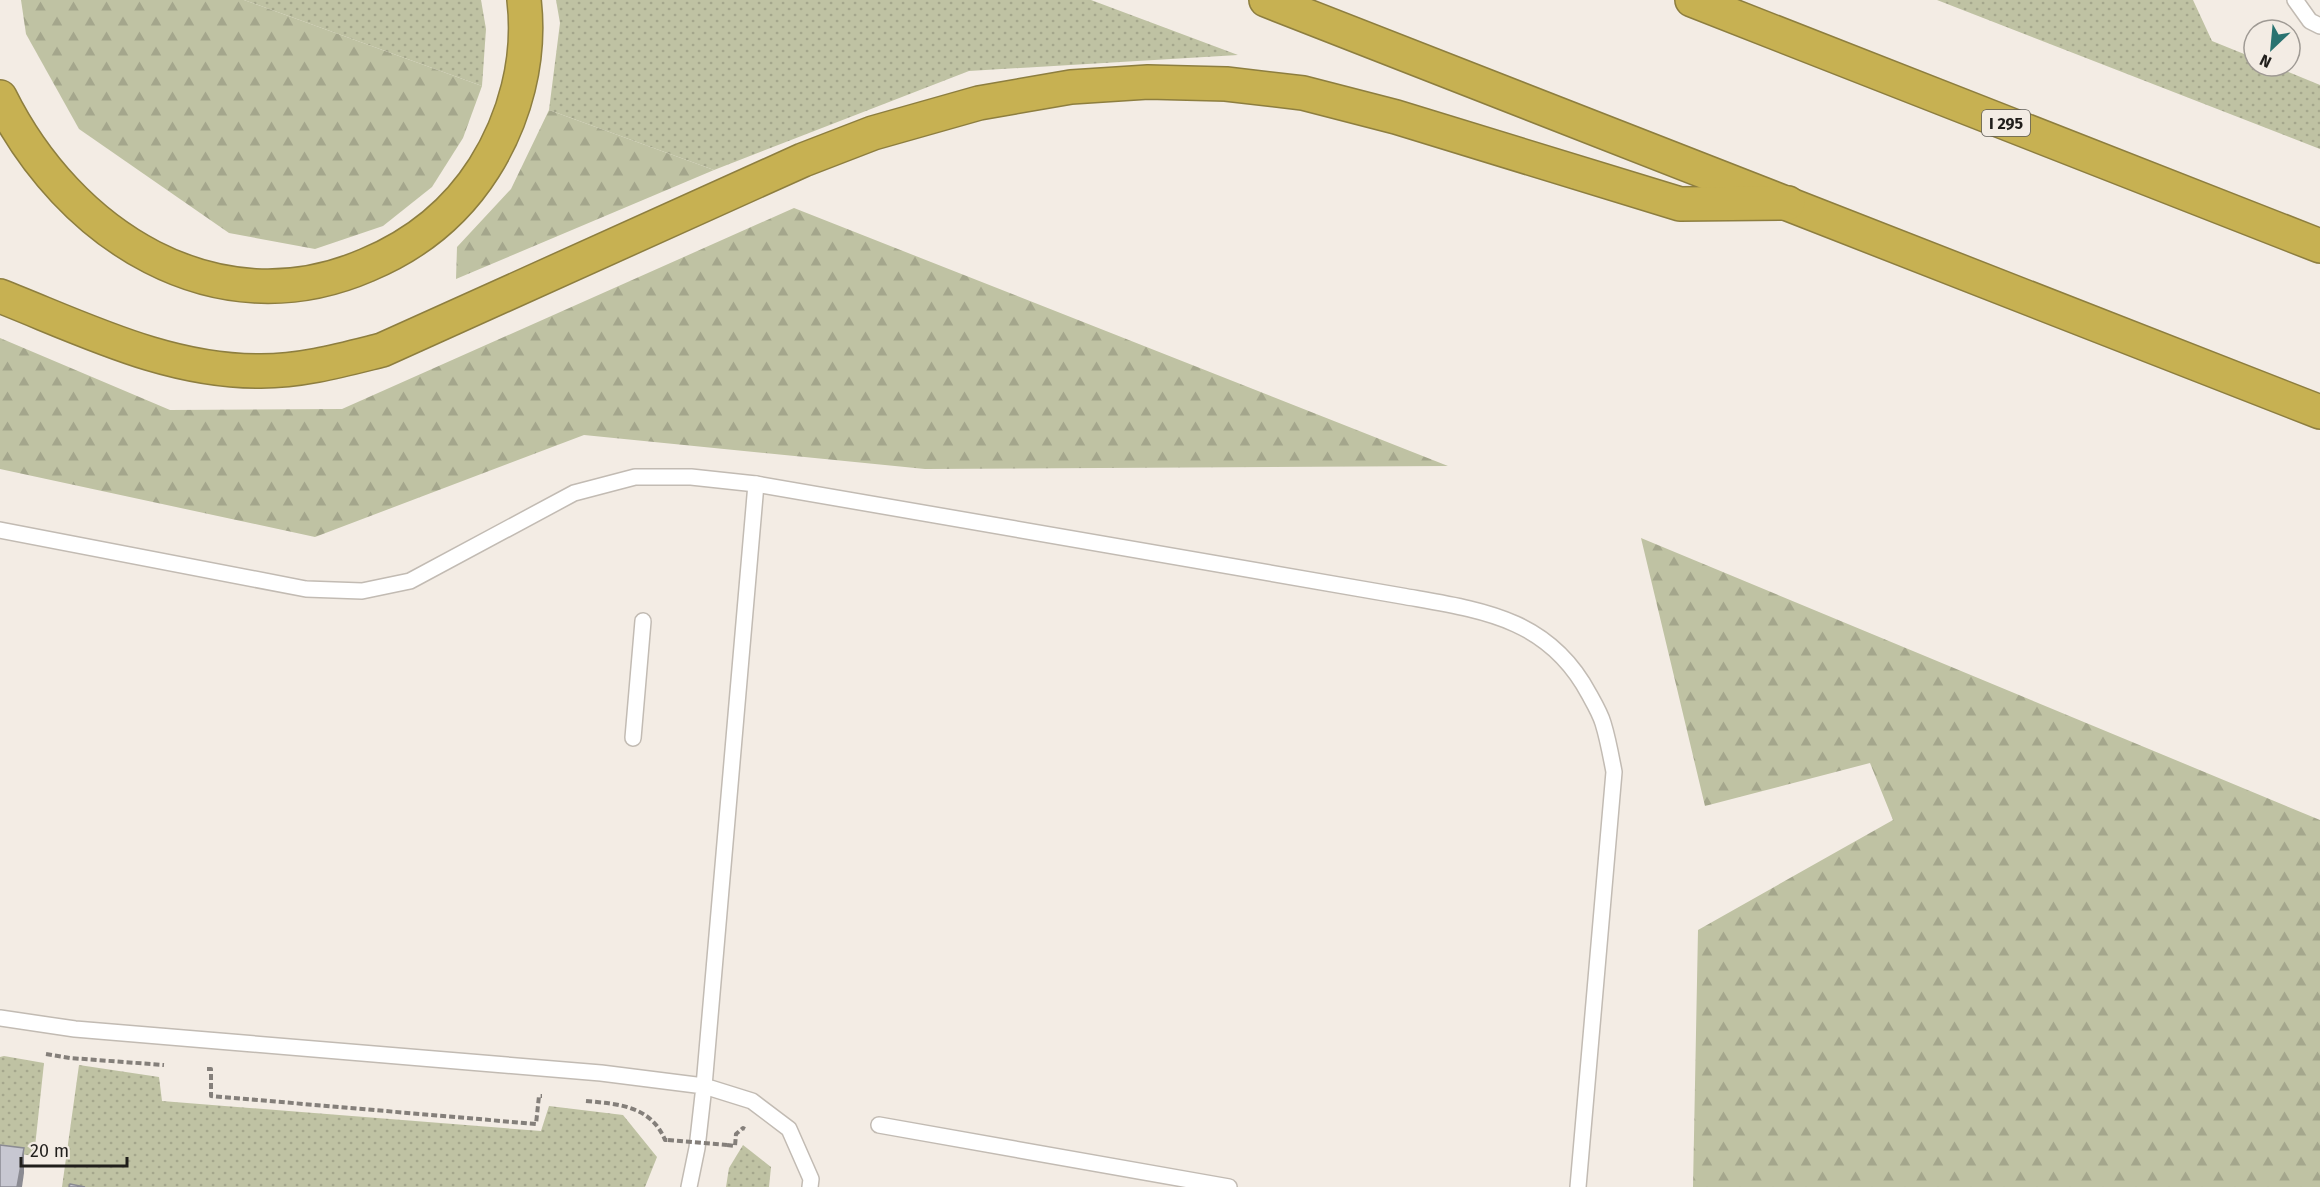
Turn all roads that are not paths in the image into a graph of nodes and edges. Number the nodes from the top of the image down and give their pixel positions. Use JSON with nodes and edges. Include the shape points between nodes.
{"nodes":[{"id":1,"x":524,"y":0,"type":"edge"},
{"id":2,"x":1266,"y":0,"type":"edge"},
{"id":3,"x":1692,"y":0,"type":"edge"},
{"id":4,"x":2295,"y":0,"type":"edge"},
{"id":5,"x":2320,"y":26,"type":"edge"},
{"id":6,"x":0,"y":97,"type":"edge"},
{"id":7,"x":1788,"y":203,"type":"junction"},
{"id":8,"x":2320,"y":246,"type":"edge"},
{"id":9,"x":0,"y":296,"type":"edge"},
{"id":10,"x":2320,"y":412,"type":"edge"},
{"id":11,"x":756,"y":484,"type":"junction"},
{"id":12,"x":0,"y":530,"type":"edge"},
{"id":13,"x":642,"y":621,"type":"dead end"},
{"id":14,"x":633,"y":738,"type":"dead end"},
{"id":15,"x":0,"y":1018,"type":"edge"},
{"id":16,"x":704,"y":1086,"type":"junction"},
{"id":17,"x":879,"y":1125,"type":"dead end"},
{"id":18,"x":689,"y":1187,"type":"edge"},
{"id":19,"x":810,"y":1187,"type":"edge"},
{"id":20,"x":1229,"y":1187,"type":"edge"},
{"id":21,"x":1578,"y":1187,"type":"edge"}],
"edges":[{"from":1,"to":6,"type":"highway","via":[[524,57],[515,101],[497,147],[473,185],[436,224],[392,255],[346,274],[298,285],[253,286],[208,280],[162,264],[123,242],[45,169]]},
{"from":2,"to":7,"type":"highway"},
{"from":3,"to":8,"type":"highway","number":"I 295"},
{"from":4,"to":5,"type":"lane","via":[[2310,21]]},
{"from":7,"to":9,"type":"highway","via":[[1680,204],[1396,117],[1303,93],[1226,84],[1148,82],[1071,87],[979,103],[889,127],[803,160],[382,350],[319,366],[261,371],[203,367],[147,354]]},
{"from":7,"to":10,"type":"highway"},
{"from":11,"to":12,"type":"lane","via":[[691,477],[635,477],[574,493],[410,581],[362,591],[306,589]]},
{"from":11,"to":16,"type":"lane"},
{"from":11,"to":21,"type":"lane","via":[[1468,608],[1519,624],[1554,647],[1582,681],[1603,721],[1614,772]]},
{"from":13,"to":14,"type":"lane"},
{"from":15,"to":16,"type":"lane","via":[[75,1029],[601,1073]]},
{"from":16,"to":18,"type":"lane"},
{"from":16,"to":19,"type":"lane","via":[[752,1101],[789,1129],[811,1179]]},
{"from":17,"to":20,"type":"lane"}]}
